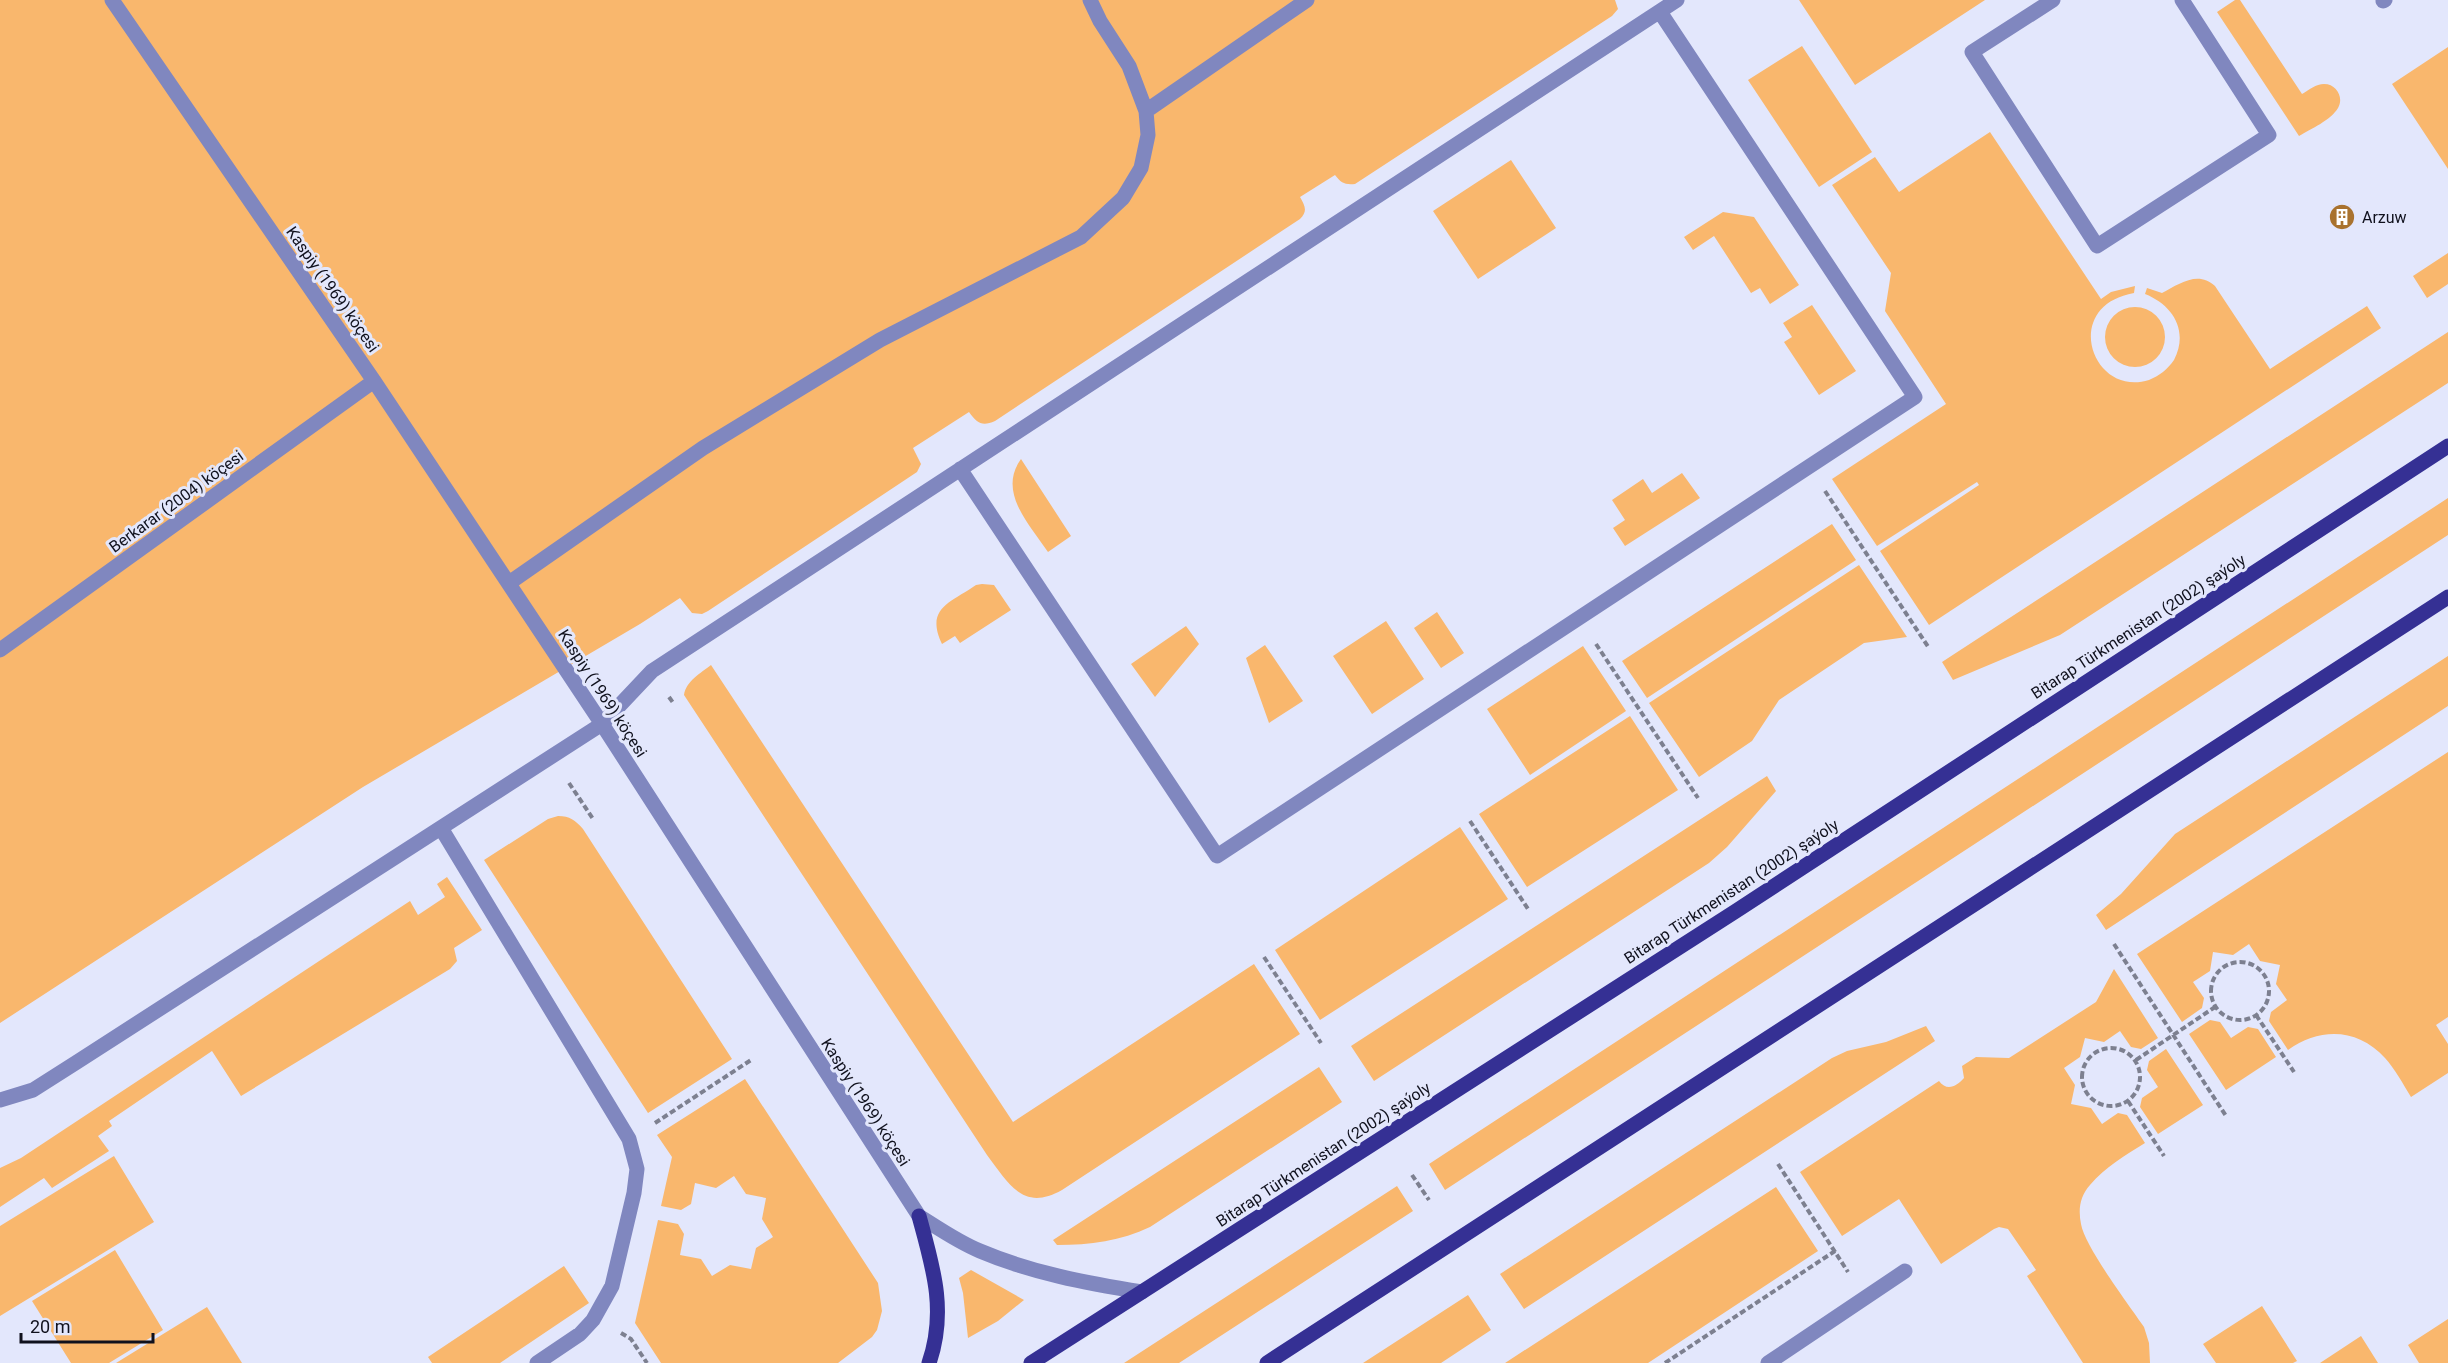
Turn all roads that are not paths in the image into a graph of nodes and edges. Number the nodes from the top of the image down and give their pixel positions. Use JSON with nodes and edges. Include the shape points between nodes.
{"nodes":[{"id":1,"x":112,"y":0,"type":"edge"},
{"id":2,"x":1090,"y":0,"type":"edge"},
{"id":3,"x":1307,"y":0,"type":"edge"},
{"id":4,"x":1677,"y":0,"type":"edge"},
{"id":5,"x":2053,"y":0,"type":"edge"},
{"id":6,"x":2182,"y":0,"type":"edge"},
{"id":7,"x":1659,"y":12,"type":"junction"},
{"id":8,"x":1146,"y":111,"type":"junction"},
{"id":9,"x":374,"y":381,"type":"junction"},
{"id":10,"x":2448,"y":446,"type":"edge"},
{"id":11,"x":960,"y":469,"type":"junction"},
{"id":12,"x":509,"y":584,"type":"junction"},
{"id":13,"x":2448,"y":597,"type":"edge"},
{"id":14,"x":0,"y":650,"type":"edge"},
{"id":15,"x":602,"y":724,"type":"junction"},
{"id":16,"x":441,"y":828,"type":"junction"},
{"id":17,"x":0,"y":1100,"type":"edge"},
{"id":18,"x":919,"y":1216,"type":"junction"},
{"id":19,"x":1905,"y":1271,"type":"dead end"},
{"id":20,"x":1142,"y":1292,"type":"junction"},
{"id":21,"x":537,"y":1363,"type":"edge"},
{"id":22,"x":929,"y":1363,"type":"edge"},
{"id":23,"x":1031,"y":1363,"type":"edge"},
{"id":24,"x":1267,"y":1363,"type":"edge"},
{"id":25,"x":1768,"y":1363,"type":"edge"}],
"edges":[{"from":1,"to":9,"type":"street","name":"Kaspiy (1969) köçesi"},
{"from":2,"to":8,"type":"street","via":[[1129,66]]},
{"from":3,"to":8,"type":"street"},
{"from":4,"to":7,"type":"street"},
{"from":5,"to":6,"type":"street","via":[[1972,52],[2097,246],[2269,135]]},
{"from":7,"to":11,"type":"street"},
{"from":7,"to":11,"type":"street","via":[[1915,397],[1217,856]]},
{"from":8,"to":12,"type":"street","via":[[1148,135],[1141,168],[1123,198],[1081,237],[860,352],[703,448]]},
{"from":9,"to":12,"type":"street","name":"Kaspiy (1969) köçesi"},
{"from":9,"to":14,"type":"street","name":"Berkarar (2004) köçesi"},
{"from":10,"to":20,"type":"main road","name":"Bitarap Türkmenistan (2002) şaýoly"},
{"from":11,"to":15,"type":"street","via":[[652,671]]},
{"from":12,"to":15,"type":"street","name":"Kaspiy (1969) köçesi"},
{"from":13,"to":24,"type":"main road"},
{"from":15,"to":16,"type":"street"},
{"from":15,"to":18,"type":"street","name":"Kaspiy (1969) köçesi"},
{"from":16,"to":17,"type":"street","via":[[33,1090]]},
{"from":16,"to":21,"type":"street","via":[[628,1139],[637,1169],[612,1286],[593,1320],[580,1334]]},
{"from":18,"to":20,"type":"street","name":"Kaspiy (1969) köçesi","via":[[977,1250],[1022,1267]]},
{"from":18,"to":22,"type":"main road","via":[[938,1301],[938,1330]]},
{"from":19,"to":25,"type":"street"},
{"from":20,"to":23,"type":"main road","name":"Bitarap Türkmenistan (2002) şaýoly"}]}
